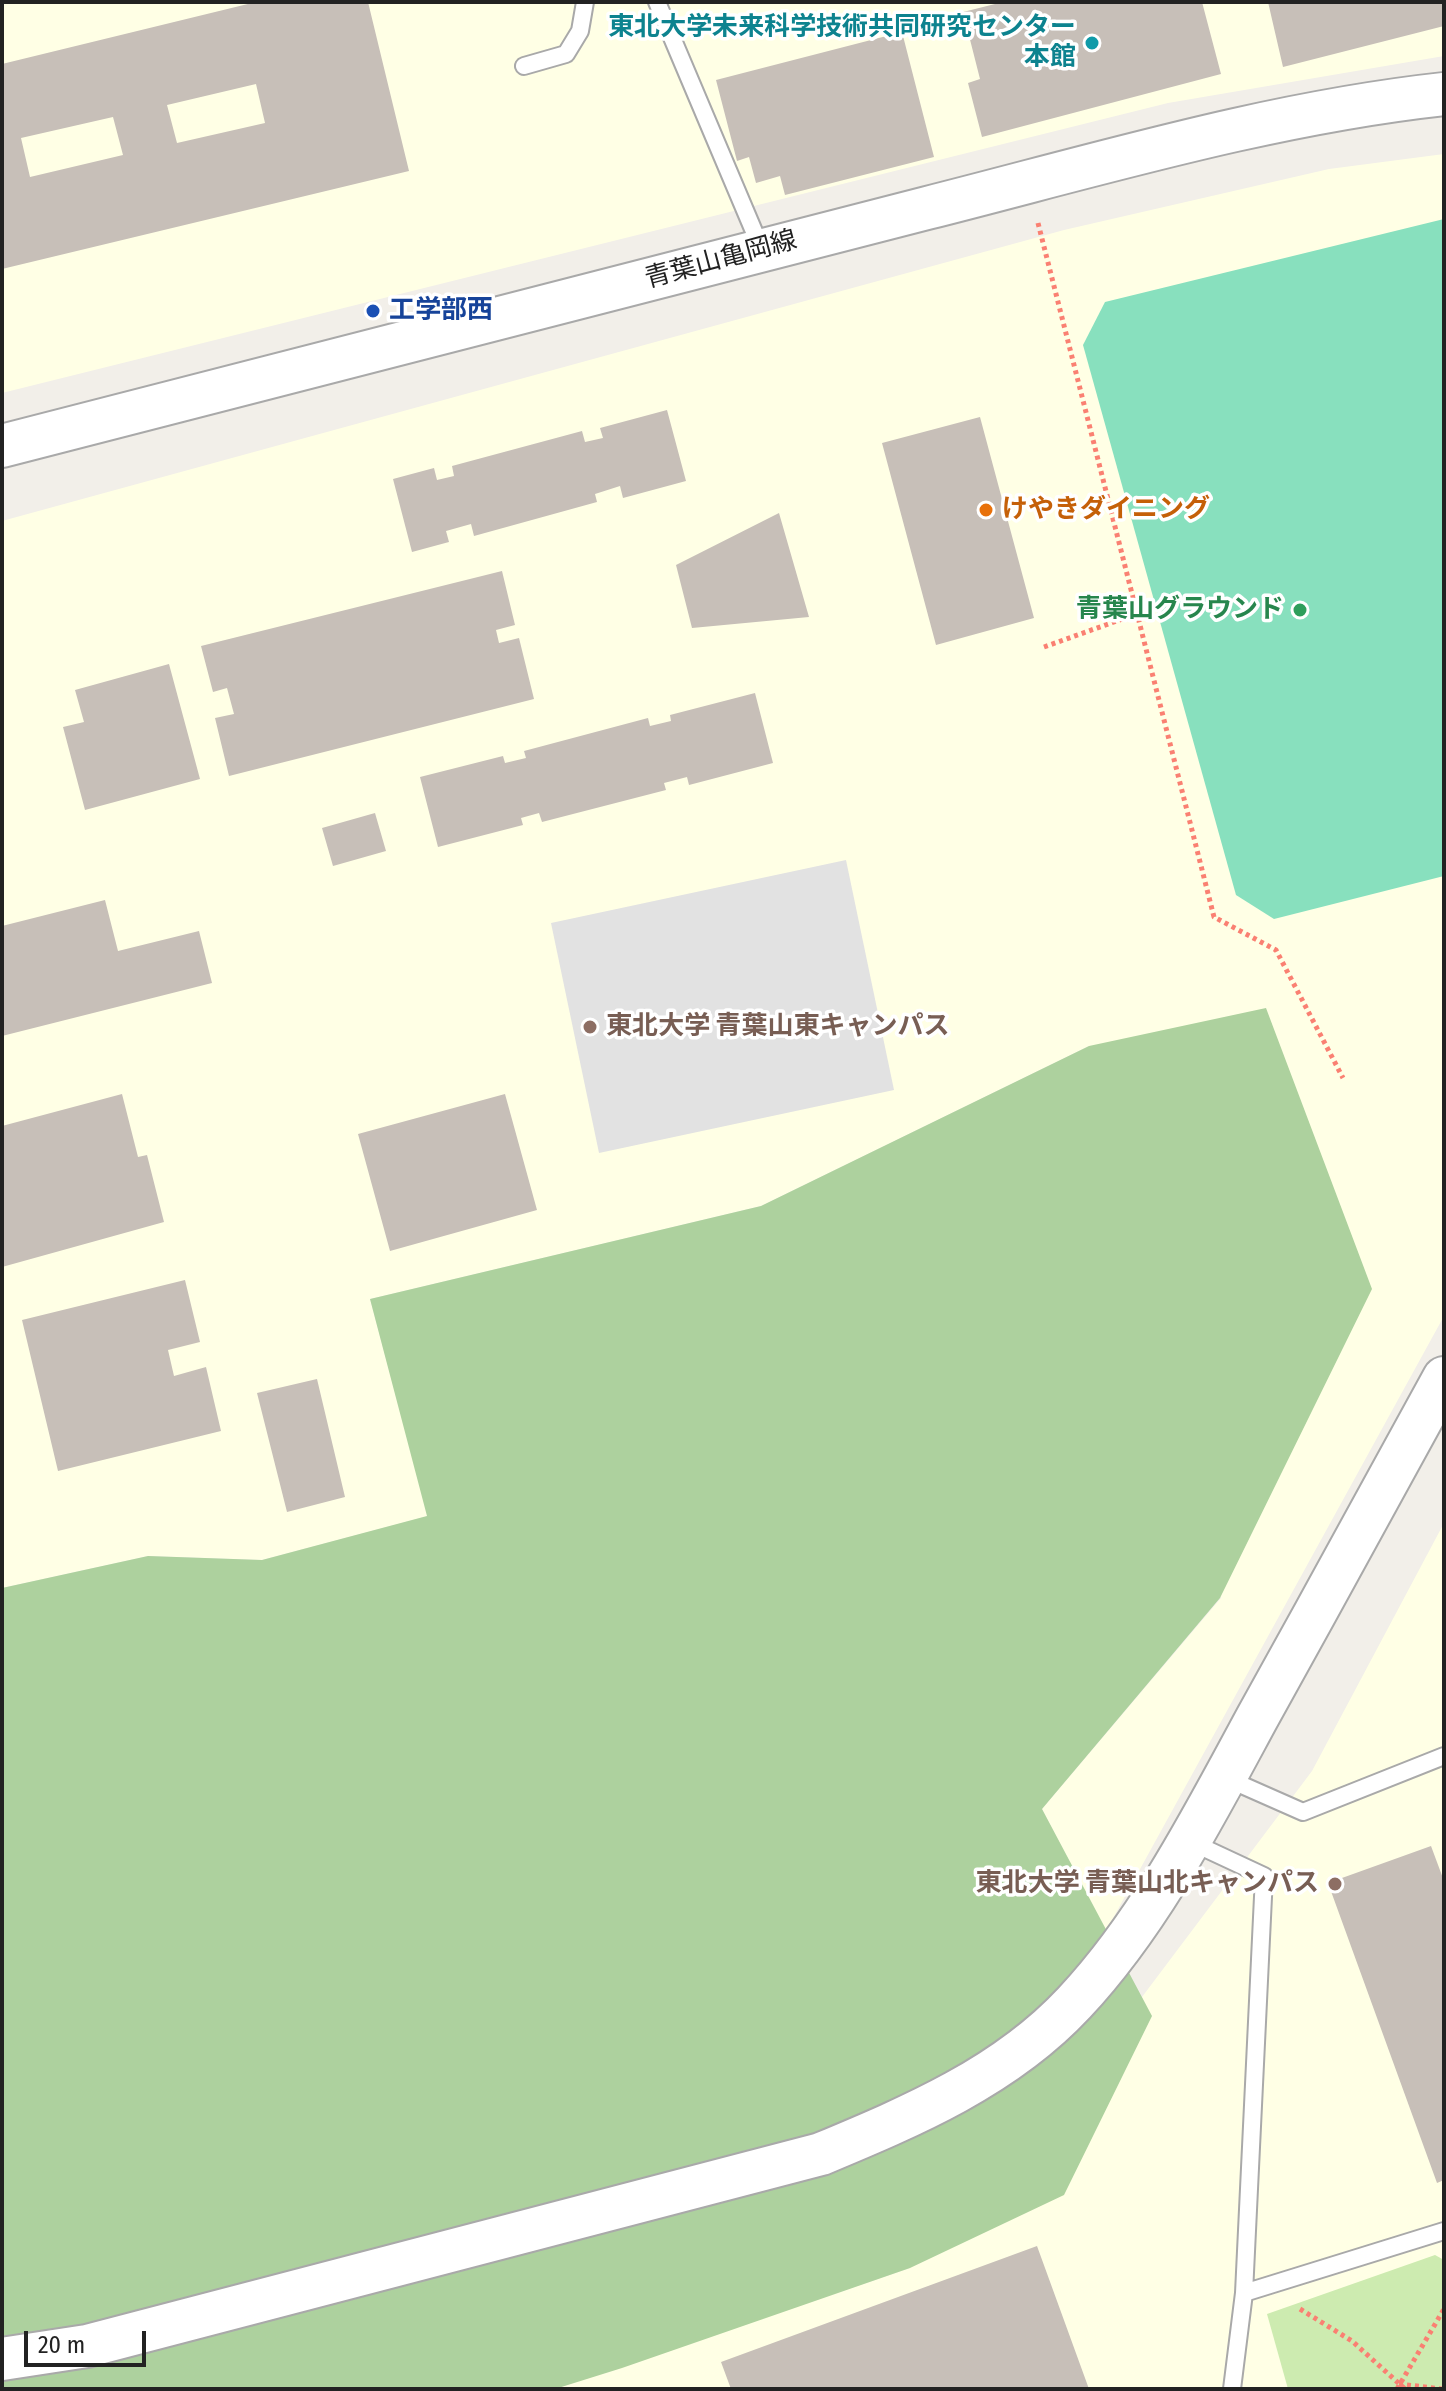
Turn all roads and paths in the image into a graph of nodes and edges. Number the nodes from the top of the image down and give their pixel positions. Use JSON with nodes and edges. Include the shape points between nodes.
{"nodes":[{"id":1,"x":585,"y":2,"type":"edge"},
{"id":2,"x":657,"y":2,"type":"edge"},
{"id":3,"x":524,"y":66,"type":"dead end"},
{"id":4,"x":1444,"y":94,"type":"edge"},
{"id":5,"x":1037,"y":218,"type":"dead end"},
{"id":6,"x":762,"y":250,"type":"junction"},
{"id":7,"x":2,"y":446,"type":"edge"},
{"id":8,"x":1139,"y":613,"type":"junction"},
{"id":9,"x":1044,"y":647,"type":"dead end"},
{"id":10,"x":1343,"y":1078,"type":"dead end"},
{"id":11,"x":1444,"y":1378,"type":"edge"},
{"id":12,"x":1444,"y":1756,"type":"edge"},
{"id":13,"x":1225,"y":1778,"type":"junction"},
{"id":14,"x":1188,"y":1840,"type":"junction"},
{"id":15,"x":1444,"y":2231,"type":"edge"},
{"id":16,"x":1244,"y":2293,"type":"junction"},
{"id":17,"x":1300,"y":2309,"type":"dead end"},
{"id":18,"x":1444,"y":2309,"type":"edge"},
{"id":19,"x":2,"y":2359,"type":"edge"},
{"id":20,"x":1400,"y":2387,"type":"edge"},
{"id":21,"x":1232,"y":2389,"type":"edge"},
{"id":22,"x":1442,"y":2389,"type":"edge"}],
"edges":[{"from":1,"to":3,"type":"lane","via":[[580,31],[566,54]]},
{"from":2,"to":6,"type":"lane"},
{"from":4,"to":6,"type":"street","name":"青葉山亀岡線","via":[[1324,110]]},
{"from":5,"to":8,"type":"path"},
{"from":6,"to":7,"type":"street","name":"青葉山亀岡線"},
{"from":8,"to":9,"type":"path"},
{"from":8,"to":10,"type":"path","via":[[1214,917],[1276,950]]},
{"from":11,"to":13,"type":"street"},
{"from":12,"to":13,"type":"lane","via":[[1303,1812]]},
{"from":13,"to":14,"type":"street"},
{"from":14,"to":16,"type":"lane","via":[[1264,1876]]},
{"from":14,"to":19,"type":"street","via":[[1132,1931],[1073,2004],[1006,2061],[931,2108],[821,2154],[87,2346]]},
{"from":15,"to":16,"type":"lane"},
{"from":16,"to":21,"type":"lane"},
{"from":17,"to":20,"type":"path","via":[[1352,2341]]},
{"from":18,"to":20,"type":"path"},
{"from":20,"to":22,"type":"path"}]}
